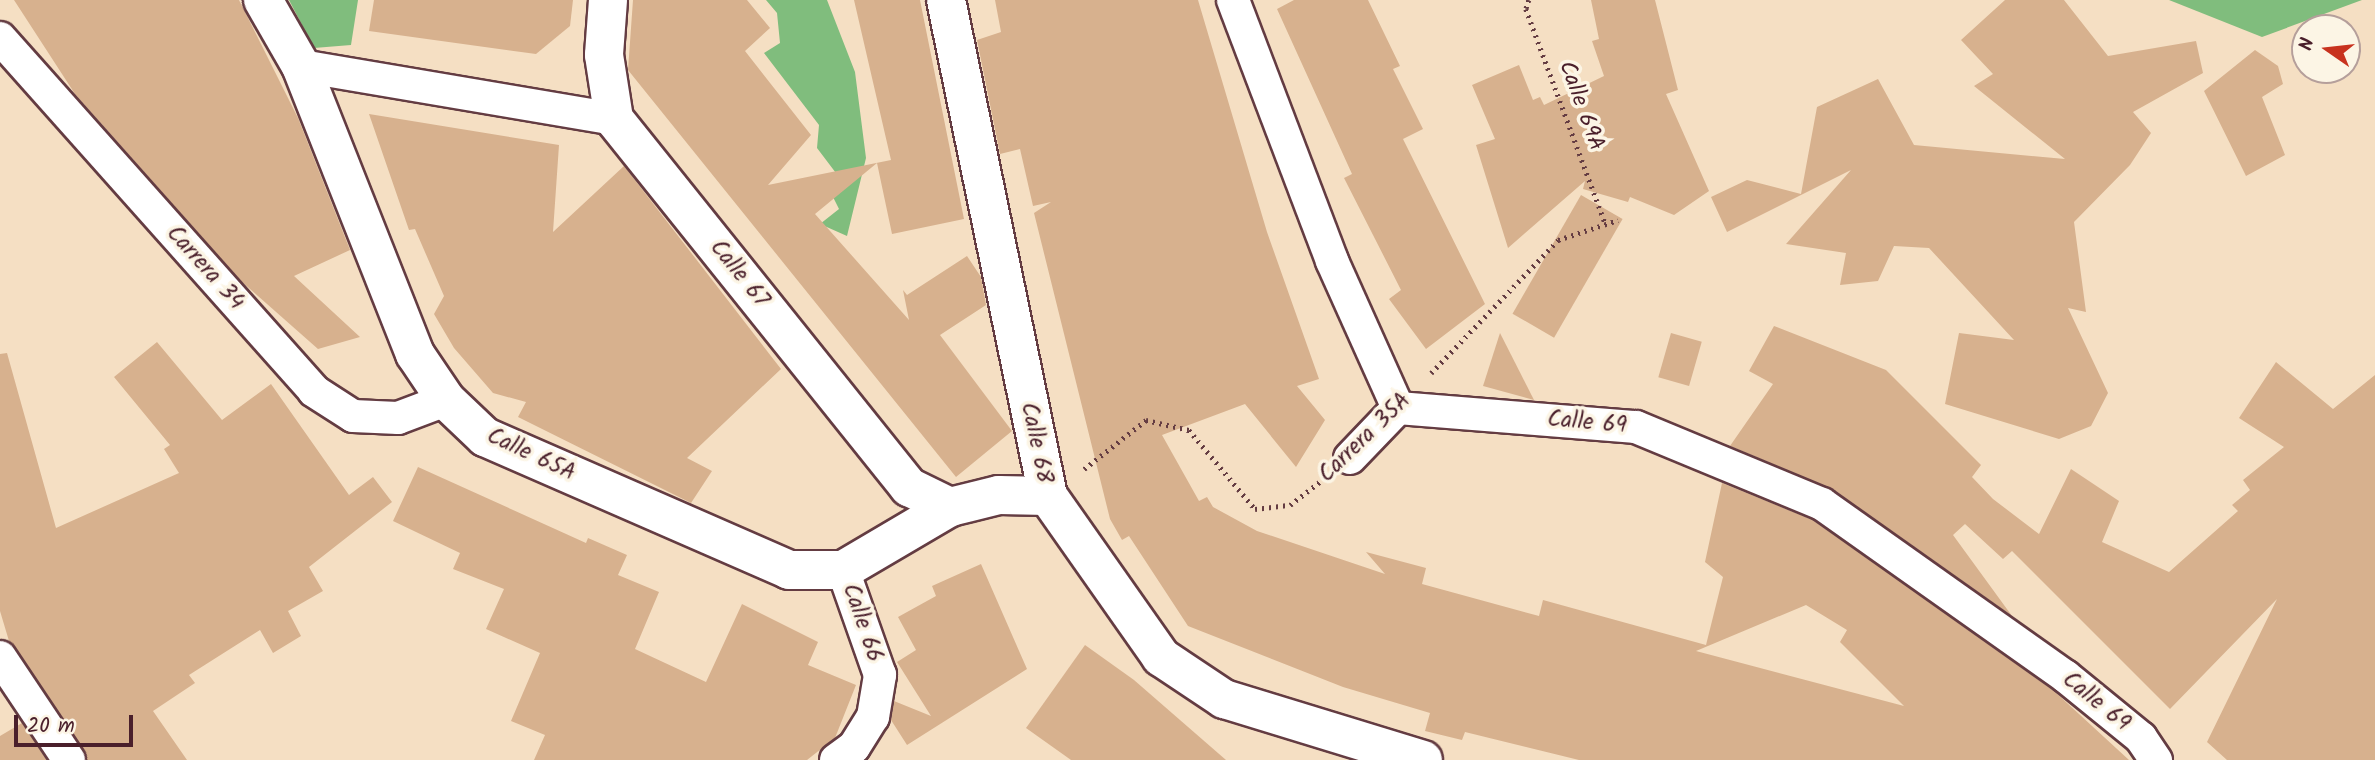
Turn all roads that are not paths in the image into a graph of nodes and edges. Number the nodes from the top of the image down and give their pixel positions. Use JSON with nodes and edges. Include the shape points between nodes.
{"nodes":[{"id":1,"x":263,"y":0,"type":"edge"},
{"id":2,"x":608,"y":0,"type":"edge"},
{"id":3,"x":946,"y":0,"type":"edge"},
{"id":4,"x":1233,"y":0,"type":"edge"},
{"id":5,"x":0,"y":38,"type":"edge"},
{"id":6,"x":301,"y":66,"type":"junction"},
{"id":7,"x":614,"y":118,"type":"junction"},
{"id":8,"x":446,"y":400,"type":"junction"},
{"id":9,"x":1398,"y":408,"type":"junction"},
{"id":10,"x":1350,"y":458,"type":"road end"},
{"id":11,"x":1048,"y":496,"type":"junction"},
{"id":12,"x":950,"y":508,"type":"junction"},
{"id":13,"x":843,"y":570,"type":"junction"},
{"id":14,"x":0,"y":657,"type":"edge"},
{"id":15,"x":69,"y":760,"type":"edge"},
{"id":16,"x":836,"y":760,"type":"edge"},
{"id":17,"x":1423,"y":760,"type":"edge"},
{"id":18,"x":2156,"y":760,"type":"edge"}],
"edges":[{"from":1,"to":6,"type":"main road","name":"Calle 65A"},
{"from":2,"to":7,"type":"main road","name":"Calle 67","via":[[604,55]]},
{"from":3,"to":11,"type":"main road","name":"Calle 68"},
{"from":4,"to":9,"type":"street","via":[[1332,261]]},
{"from":5,"to":8,"type":"street","name":"Carrera 34","via":[[314,391],[353,416],[398,418]]},
{"from":6,"to":7,"type":"street"},
{"from":6,"to":8,"type":"main road","name":"Calle 65A","via":[[415,354]]},
{"from":7,"to":12,"type":"main road","name":"Calle 67","via":[[909,487]]},
{"from":8,"to":13,"type":"main road","name":"Calle 65A","via":[[485,437],[776,564]]},
{"from":9,"to":10,"type":"street","name":"Carrera 35A"},
{"from":9,"to":18,"type":"street","name":"Calle 69","via":[[1636,427],[1822,504],[2065,676],[2141,738]]},
{"from":11,"to":12,"type":"main road","via":[[999,495]]},
{"from":11,"to":17,"type":"main road","name":"Calle 68","via":[[1161,657],[1224,699]]},
{"from":12,"to":13,"type":"main road"},
{"from":13,"to":16,"type":"street","name":"Calle 66","via":[[880,675],[873,717],[854,747]]},
{"from":14,"to":15,"type":"street"}]}
